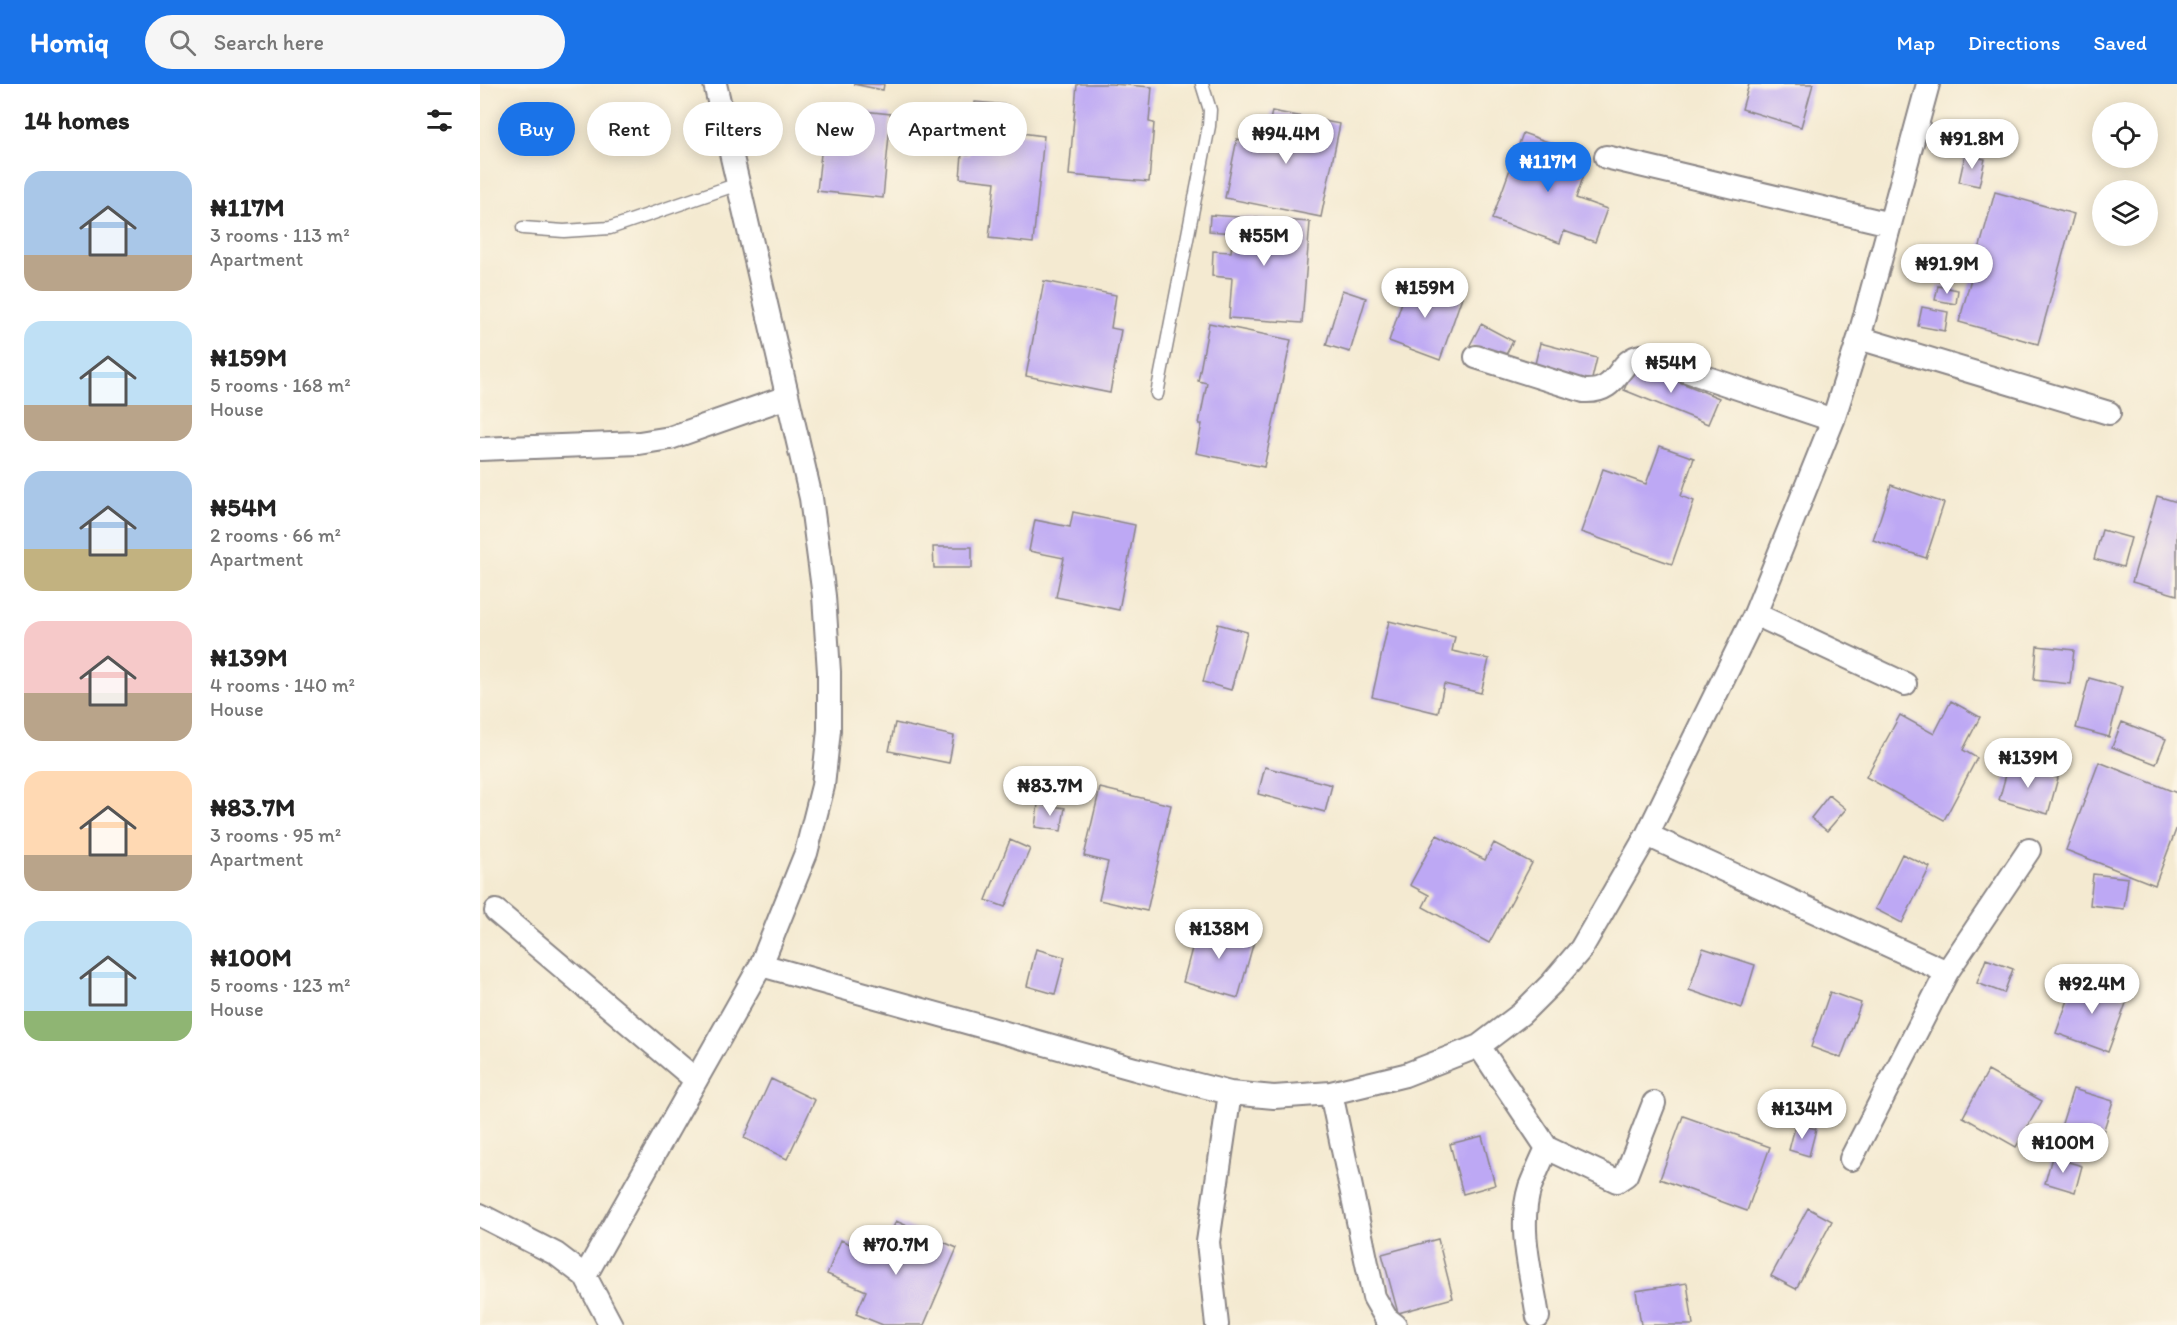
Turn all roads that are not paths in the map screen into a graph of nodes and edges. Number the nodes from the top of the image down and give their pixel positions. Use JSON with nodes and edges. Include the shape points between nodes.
{"nodes":[{"id":1,"x":715,"y":84,"type":"edge"},
{"id":2,"x":1202,"y":84,"type":"edge"},
{"id":3,"x":1928,"y":84,"type":"edge"},
{"id":4,"x":1606,"y":157,"type":"dead end"},
{"id":5,"x":738,"y":184,"type":"junction"},
{"id":6,"x":1890,"y":224,"type":"junction"},
{"id":7,"x":523,"y":228,"type":"dead end"},
{"id":8,"x":1859,"y":338,"type":"junction"},
{"id":9,"x":1476,"y":357,"type":"dead end"},
{"id":10,"x":1157,"y":394,"type":"dead end"},
{"id":11,"x":787,"y":397,"type":"junction"},
{"id":12,"x":2109,"y":413,"type":"dead end"},
{"id":13,"x":1833,"y":420,"type":"junction"},
{"id":14,"x":480,"y":448,"type":"edge"},
{"id":15,"x":1755,"y":614,"type":"junction"},
{"id":16,"x":1905,"y":684,"type":"dead end"},
{"id":17,"x":1647,"y":835,"type":"junction"},
{"id":18,"x":2029,"y":850,"type":"dead end"},
{"id":19,"x":496,"y":911,"type":"dead end"},
{"id":20,"x":761,"y":964,"type":"junction"},
{"id":21,"x":1947,"y":972,"type":"junction"},
{"id":22,"x":1479,"y":1046,"type":"junction"},
{"id":23,"x":696,"y":1080,"type":"junction"},
{"id":24,"x":1230,"y":1093,"type":"junction"},
{"id":25,"x":1331,"y":1093,"type":"junction"},
{"id":26,"x":1654,"y":1103,"type":"dead end"},
{"id":27,"x":1547,"y":1148,"type":"junction"},
{"id":28,"x":1851,"y":1159,"type":"dead end"},
{"id":29,"x":480,"y":1215,"type":"edge"},
{"id":30,"x":585,"y":1275,"type":"junction"},
{"id":31,"x":1538,"y":1317,"type":"dead end"},
{"id":32,"x":612,"y":1325,"type":"edge"},
{"id":33,"x":1217,"y":1325,"type":"edge"},
{"id":34,"x":1395,"y":1325,"type":"edge"}],
"edges":[{"from":1,"to":5,"type":"street"},
{"from":2,"to":10,"type":"lane","via":[[1210,110],[1209,126]]},
{"from":3,"to":6,"type":"street"},
{"from":4,"to":6,"type":"street"},
{"from":5,"to":7,"type":"lane","via":[[610,228]]},
{"from":5,"to":11,"type":"street"},
{"from":6,"to":8,"type":"street"},
{"from":8,"to":12,"type":"street"},
{"from":8,"to":13,"type":"street"},
{"from":9,"to":13,"type":"street","via":[[1592,391],[1608,386],[1632,359],[1642,356]]},
{"from":11,"to":14,"type":"street","via":[[670,438],[639,443]]},
{"from":11,"to":20,"type":"street","via":[[819,546],[829,672],[829,730],[823,786],[806,854]]},
{"from":13,"to":15,"type":"street"},
{"from":15,"to":16,"type":"street"},
{"from":15,"to":17,"type":"street"},
{"from":17,"to":21,"type":"street"},
{"from":17,"to":22,"type":"street","via":[[1581,949],[1521,1014]]},
{"from":18,"to":21,"type":"street"},
{"from":19,"to":23,"type":"street"},
{"from":20,"to":23,"type":"street"},
{"from":20,"to":24,"type":"street"},
{"from":21,"to":28,"type":"street"},
{"from":22,"to":25,"type":"street","via":[[1405,1075]]},
{"from":22,"to":27,"type":"street"},
{"from":23,"to":30,"type":"street"},
{"from":24,"to":25,"type":"street","via":[[1274,1097]]},
{"from":24,"to":33,"type":"street","via":[[1208,1242]]},
{"from":25,"to":34,"type":"street","via":[[1374,1298]]},
{"from":26,"to":27,"type":"street","via":[[1626,1175],[1617,1181]]},
{"from":27,"to":31,"type":"street","via":[[1530,1188],[1526,1211]]},
{"from":29,"to":30,"type":"street","via":[[556,1254]]},
{"from":30,"to":32,"type":"street"}]}
